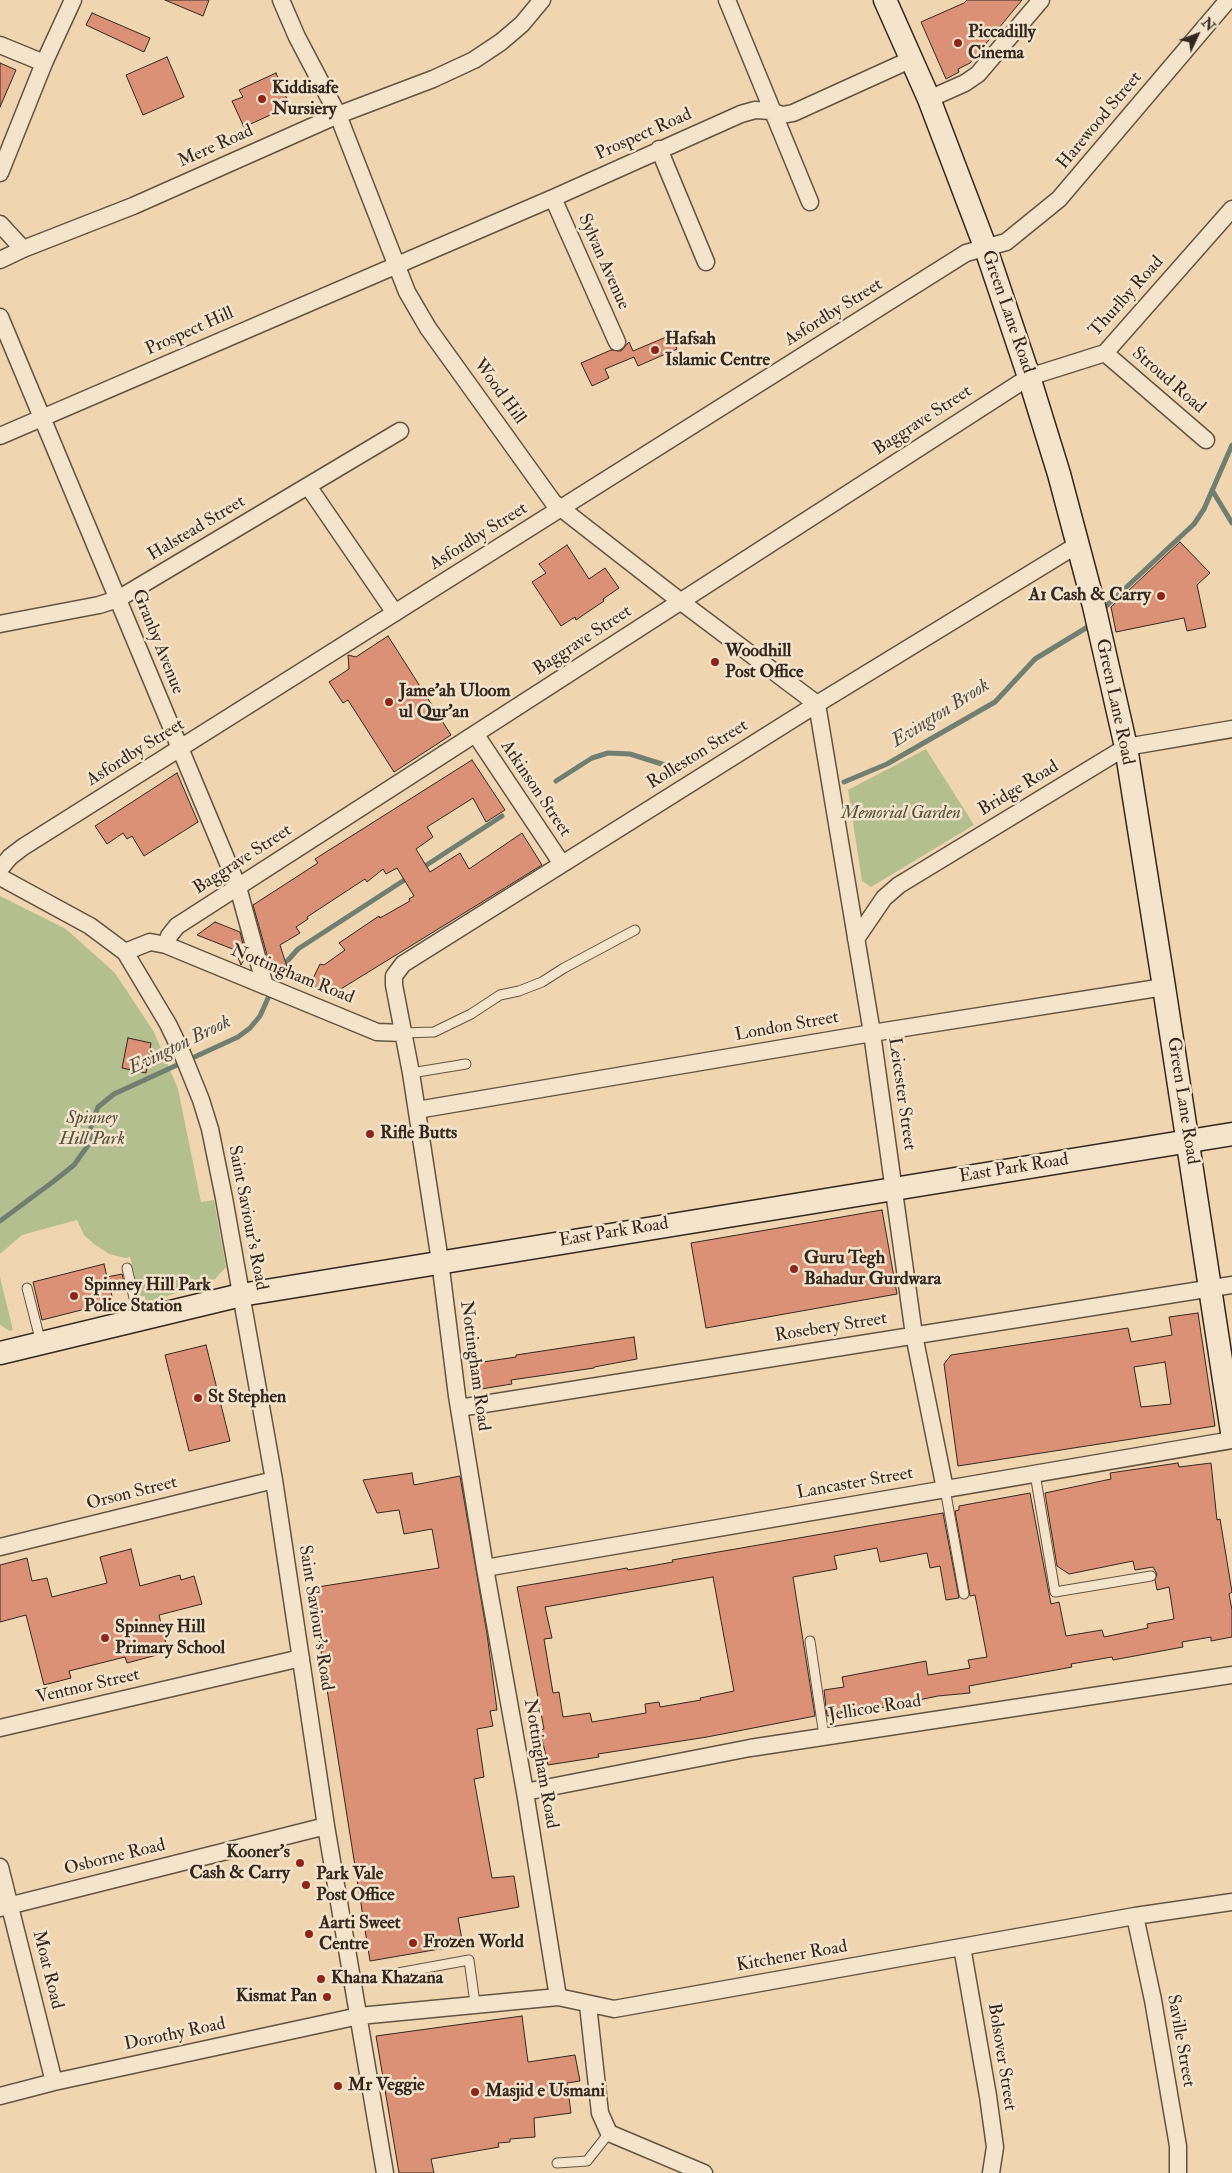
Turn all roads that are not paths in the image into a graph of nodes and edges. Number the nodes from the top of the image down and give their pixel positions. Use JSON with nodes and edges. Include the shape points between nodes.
{"nodes":[{"id":1,"x":73,"y":0,"type":"edge"},
{"id":2,"x":281,"y":0,"type":"edge"},
{"id":3,"x":542,"y":0,"type":"edge"},
{"id":4,"x":727,"y":0,"type":"edge"},
{"id":5,"x":885,"y":0,"type":"edge"},
{"id":6,"x":1042,"y":0,"type":"edge"},
{"id":7,"x":1228,"y":0,"type":"edge"},
{"id":8,"x":0,"y":45,"type":"edge"},
{"id":9,"x":912,"y":59,"type":"junction"},
{"id":10,"x":44,"y":63,"type":"junction"},
{"id":11,"x":929,"y":99,"type":"junction"},
{"id":12,"x":771,"y":111,"type":"junction"},
{"id":13,"x":338,"y":115,"type":"junction"},
{"id":14,"x":658,"y":149,"type":"junction"},
{"id":15,"x":0,"y":173,"type":"edge"},
{"id":16,"x":552,"y":198,"type":"junction"},
{"id":17,"x":810,"y":202,"type":"dead end"},
{"id":18,"x":1232,"y":209,"type":"edge"},
{"id":19,"x":0,"y":224,"type":"edge"},
{"id":20,"x":23,"y":249,"type":"junction"},
{"id":21,"x":986,"y":249,"type":"junction"},
{"id":22,"x":0,"y":260,"type":"edge"},
{"id":23,"x":706,"y":262,"type":"dead end"},
{"id":24,"x":396,"y":264,"type":"junction"},
{"id":25,"x":0,"y":317,"type":"edge"},
{"id":26,"x":617,"y":342,"type":"dead end"},
{"id":27,"x":1105,"y":353,"type":"junction"},
{"id":28,"x":1029,"y":377,"type":"junction"},
{"id":29,"x":43,"y":418,"type":"junction"},
{"id":30,"x":400,"y":431,"type":"dead end"},
{"id":31,"x":0,"y":436,"type":"edge"},
{"id":32,"x":1206,"y":440,"type":"dead end"},
{"id":33,"x":308,"y":486,"type":"junction"},
{"id":34,"x":561,"y":509,"type":"junction"},
{"id":35,"x":1077,"y":545,"type":"junction"},
{"id":36,"x":118,"y":598,"type":"junction"},
{"id":37,"x":680,"y":601,"type":"junction"},
{"id":38,"x":395,"y":613,"type":"junction"},
{"id":39,"x":0,"y":624,"type":"edge"},
{"id":40,"x":818,"y":704,"type":"junction"},
{"id":41,"x":1232,"y":729,"type":"edge"},
{"id":42,"x":476,"y":735,"type":"junction"},
{"id":43,"x":1126,"y":747,"type":"junction"},
{"id":44,"x":179,"y":749,"type":"junction"},
{"id":45,"x":562,"y":864,"type":"junction"},
{"id":46,"x":0,"y":869,"type":"edge"},
{"id":47,"x":0,"y":877,"type":"edge"},
{"id":48,"x":238,"y":887,"type":"junction"},
{"id":49,"x":635,"y":930,"type":"dead end"},
{"id":50,"x":856,"y":939,"type":"junction"},
{"id":51,"x":166,"y":945,"type":"junction"},
{"id":52,"x":125,"y":952,"type":"junction"},
{"id":53,"x":1164,"y":987,"type":"junction"},
{"id":54,"x":272,"y":989,"type":"junction"},
{"id":55,"x":402,"y":1032,"type":"junction"},
{"id":56,"x":872,"y":1033,"type":"junction"},
{"id":57,"x":466,"y":1064,"type":"dead end"},
{"id":58,"x":411,"y":1073,"type":"junction"},
{"id":59,"x":417,"y":1110,"type":"junction"},
{"id":60,"x":1232,"y":1134,"type":"edge"},
{"id":61,"x":1189,"y":1142,"type":"junction"},
{"id":62,"x":894,"y":1187,"type":"junction"},
{"id":63,"x":440,"y":1261,"type":"junction"},
{"id":64,"x":127,"y":1268,"type":"dead end"},
{"id":65,"x":1221,"y":1287,"type":"edge"},
{"id":66,"x":27,"y":1288,"type":"dead end"},
{"id":67,"x":241,"y":1295,"type":"junction"},
{"id":68,"x":140,"y":1320,"type":"junction"},
{"id":69,"x":914,"y":1335,"type":"junction"},
{"id":70,"x":41,"y":1343,"type":"junction"},
{"id":71,"x":0,"y":1353,"type":"edge"},
{"id":72,"x":454,"y":1400,"type":"junction"},
{"id":73,"x":1232,"y":1432,"type":"edge"},
{"id":74,"x":1232,"y":1440,"type":"edge"},
{"id":75,"x":1034,"y":1474,"type":"junction"},
{"id":76,"x":274,"y":1480,"type":"junction"},
{"id":77,"x":945,"y":1489,"type":"junction"},
{"id":78,"x":0,"y":1547,"type":"edge"},
{"id":79,"x":485,"y":1568,"type":"junction"},
{"id":80,"x":1151,"y":1576,"type":"dead end"},
{"id":81,"x":964,"y":1594,"type":"dead end"},
{"id":82,"x":810,"y":1641,"type":"dead end"},
{"id":83,"x":301,"y":1658,"type":"junction"},
{"id":84,"x":1232,"y":1675,"type":"edge"},
{"id":85,"x":0,"y":1728,"type":"edge"},
{"id":86,"x":824,"y":1736,"type":"junction"},
{"id":87,"x":525,"y":1792,"type":"junction"},
{"id":88,"x":326,"y":1826,"type":"junction"},
{"id":89,"x":0,"y":1867,"type":"edge"},
{"id":90,"x":1232,"y":1902,"type":"edge"},
{"id":91,"x":5,"y":1907,"type":"edge"},
{"id":92,"x":1135,"y":1916,"type":"junction"},
{"id":93,"x":962,"y":1947,"type":"junction"},
{"id":94,"x":398,"y":1973,"type":"dead end"},
{"id":95,"x":558,"y":1996,"type":"junction"},
{"id":96,"x":475,"y":2004,"type":"junction"},
{"id":97,"x":588,"y":2005,"type":"junction"},
{"id":98,"x":359,"y":2016,"type":"junction"},
{"id":99,"x":54,"y":2082,"type":"junction"},
{"id":100,"x":0,"y":2096,"type":"edge"},
{"id":101,"x":609,"y":2133,"type":"junction"},
{"id":102,"x":557,"y":2163,"type":"dead end"},
{"id":103,"x":385,"y":2173,"type":"edge"},
{"id":104,"x":704,"y":2173,"type":"edge"},
{"id":105,"x":991,"y":2173,"type":"edge"},
{"id":106,"x":1178,"y":2173,"type":"edge"}],
"edges":[{"from":1,"to":10,"type":"street"},
{"from":2,"to":13,"type":"street","name":"Wood Hill"},
{"from":3,"to":13,"type":"street","name":"Mere Road","via":[[522,24],[474,60]]},
{"from":4,"to":12,"type":"street"},
{"from":5,"to":9,"type":"street","name":"Green Lane Road"},
{"from":6,"to":11,"type":"street","via":[[978,74]]},
{"from":7,"to":21,"type":"street","name":"Harewood Street","via":[[1059,199],[1006,242]]},
{"from":8,"to":10,"type":"street"},
{"from":9,"to":11,"type":"street","name":"Green Lane Road"},
{"from":9,"to":12,"type":"street","name":"Prospect Road","via":[[793,113],[782,115]]},
{"from":10,"to":15,"type":"street"},
{"from":11,"to":21,"type":"street","name":"Green Lane Road"},
{"from":12,"to":14,"type":"street","name":"Prospect Road","via":[[755,110],[741,114]]},
{"from":12,"to":17,"type":"street"},
{"from":13,"to":20,"type":"street","name":"Mere Road","via":[[133,206]]},
{"from":13,"to":24,"type":"street","name":"Wood Hill"},
{"from":14,"to":16,"type":"street","name":"Prospect Road"},
{"from":14,"to":23,"type":"street"},
{"from":16,"to":24,"type":"street","name":"Prospect Road"},
{"from":16,"to":26,"type":"street","name":"Sylvan Avenue"},
{"from":18,"to":27,"type":"street","name":"Thurlby Road"},
{"from":19,"to":20,"type":"street"},
{"from":20,"to":22,"type":"street","name":"Mere Road"},
{"from":21,"to":28,"type":"street","name":"Green Lane Road"},
{"from":21,"to":34,"type":"street","name":"Asfordby Street","via":[[966,253]]},
{"from":24,"to":29,"type":"street","name":"Prospect Hill"},
{"from":24,"to":34,"type":"street","name":"Wood Hill","via":[[407,292],[428,328]]},
{"from":25,"to":29,"type":"street","name":"Granby Avenue"},
{"from":27,"to":28,"type":"street","name":"Thurlby Road"},
{"from":27,"to":32,"type":"street","name":"Stroud Road"},
{"from":28,"to":35,"type":"street","name":"Green Lane Road"},
{"from":28,"to":37,"type":"street","name":"Baggrave Street"},
{"from":29,"to":31,"type":"street","name":"Prospect Hill"},
{"from":29,"to":36,"type":"street","name":"Granby Avenue"},
{"from":30,"to":33,"type":"street","name":"Halstead Street"},
{"from":33,"to":36,"type":"street","name":"Halstead Street"},
{"from":33,"to":38,"type":"street"},
{"from":34,"to":37,"type":"street","name":"Wood Hill"},
{"from":34,"to":38,"type":"street","name":"Asfordby Street"},
{"from":35,"to":40,"type":"street","name":"Rolleston Street"},
{"from":35,"to":43,"type":"street","name":"Green Lane Road"},
{"from":36,"to":39,"type":"street","name":"Halstead Street","via":[[99,605]]},
{"from":36,"to":44,"type":"street","name":"Granby Avenue"},
{"from":37,"to":40,"type":"street","name":"Wood Hill"},
{"from":37,"to":42,"type":"street","name":"Baggrave Street"},
{"from":38,"to":44,"type":"street","name":"Asfordby Street"},
{"from":40,"to":45,"type":"street","name":"Rolleston Street"},
{"from":40,"to":50,"type":"street","name":"Leicester Street"},
{"from":41,"to":43,"type":"street","name":"Bridge Road"},
{"from":42,"to":45,"type":"street","name":"Atkinson Street"},
{"from":42,"to":48,"type":"street","name":"Baggrave Street"},
{"from":43,"to":50,"type":"street","name":"Bridge Road","via":[[899,885],[884,898]]},
{"from":43,"to":53,"type":"street","name":"Green Lane Road"},
{"from":44,"to":46,"type":"street","name":"Asfordby Street","via":[[23,847]]},
{"from":44,"to":48,"type":"street","name":"Granby Avenue"},
{"from":45,"to":55,"type":"street","name":"Rolleston Street","via":[[398,969],[394,985]]},
{"from":47,"to":52,"type":"street","via":[[90,926]]},
{"from":48,"to":51,"type":"street","name":"Baggrave Street","via":[[177,926]]},
{"from":48,"to":54,"type":"street","name":"Granby Avenue"},
{"from":49,"to":55,"type":"lane","via":[[542,982],[500,995],[434,1032]]},
{"from":50,"to":56,"type":"street","name":"Leicester Street"},
{"from":51,"to":52,"type":"street","name":"Nottingham Road","via":[[150,942]]},
{"from":51,"to":54,"type":"street","name":"Nottingham Road"},
{"from":52,"to":67,"type":"street","name":"Saint Saviour's Road","via":[[168,1024],[191,1072],[210,1129]]},
{"from":53,"to":56,"type":"street","name":"London Street"},
{"from":53,"to":61,"type":"street","name":"Green Lane Road"},
{"from":54,"to":55,"type":"street","name":"Nottingham Road","via":[[377,1032]]},
{"from":55,"to":58,"type":"street","name":"Nottingham Road"},
{"from":56,"to":59,"type":"street","name":"London Street"},
{"from":56,"to":62,"type":"street","name":"Leicester Street"},
{"from":57,"to":58,"type":"lane"},
{"from":58,"to":59,"type":"street","name":"Nottingham Road"},
{"from":59,"to":63,"type":"street","name":"Nottingham Road"},
{"from":60,"to":61,"type":"street","name":"East Park Road"},
{"from":61,"to":62,"type":"street","name":"East Park Road"},
{"from":61,"to":65,"type":"street","name":"Green Lane Road"},
{"from":62,"to":63,"type":"street","name":"East Park Road"},
{"from":62,"to":69,"type":"street","name":"Leicester Street"},
{"from":63,"to":67,"type":"street","name":"East Park Road"},
{"from":63,"to":72,"type":"street","name":"Nottingham Road"},
{"from":64,"to":68,"type":"lane"},
{"from":65,"to":69,"type":"street","name":"Rosebery Street"},
{"from":65,"to":73,"type":"street","name":"Green Lane Road"},
{"from":66,"to":70,"type":"lane"},
{"from":67,"to":68,"type":"street","name":"East Park Road"},
{"from":67,"to":76,"type":"street","name":"Saint Saviour's Road"},
{"from":68,"to":70,"type":"street","name":"East Park Road"},
{"from":69,"to":72,"type":"street","name":"Rosebery Street"},
{"from":69,"to":77,"type":"street","name":"Leicester Street"},
{"from":70,"to":71,"type":"street","name":"East Park Road"},
{"from":72,"to":79,"type":"street","name":"Nottingham Road"},
{"from":74,"to":75,"type":"street","name":"Lancaster Street"},
{"from":75,"to":77,"type":"street","name":"Lancaster Street"},
{"from":75,"to":80,"type":"lane","via":[[1055,1592]]},
{"from":76,"to":78,"type":"street","name":"Orson Street"},
{"from":76,"to":83,"type":"street","name":"Saint Saviour's Road"},
{"from":77,"to":79,"type":"street","name":"Lancaster Street"},
{"from":77,"to":81,"type":"lane"},
{"from":79,"to":87,"type":"street","name":"Nottingham Road"},
{"from":82,"to":86,"type":"lane"},
{"from":83,"to":85,"type":"street","name":"Ventnor Street"},
{"from":83,"to":88,"type":"street","name":"Saint Saviour's Road"},
{"from":84,"to":86,"type":"street","name":"Jellicoe Road"},
{"from":86,"to":87,"type":"street","name":"Jellicoe Road"},
{"from":87,"to":95,"type":"street","name":"Nottingham Road"},
{"from":88,"to":91,"type":"street","name":"Osborne Road"},
{"from":88,"to":98,"type":"street","name":"Saint Saviour's Road"},
{"from":89,"to":91,"type":"street","name":"Moat Road"},
{"from":90,"to":92,"type":"street","name":"Kitchener Road"},
{"from":91,"to":99,"type":"street","name":"Moat Road"},
{"from":92,"to":93,"type":"street","name":"Kitchener Road"},
{"from":92,"to":106,"type":"street","name":"Saville Street","via":[[1178,2146]]},
{"from":93,"to":97,"type":"street","name":"Kitchener Road","via":[[614,2009]]},
{"from":93,"to":105,"type":"street","name":"Bolsover Street","via":[[995,2147]]},
{"from":94,"to":96,"type":"lane","via":[[469,1960]]},
{"from":95,"to":96,"type":"street","name":"Kitchener Road"},
{"from":95,"to":97,"type":"street","name":"Kitchener Road"},
{"from":96,"to":98,"type":"street","name":"Kitchener Road"},
{"from":97,"to":101,"type":"street","via":[[600,2113]]},
{"from":98,"to":99,"type":"street","name":"Dorothy Road"},
{"from":98,"to":103,"type":"street","name":"Saint Saviour's Road"},
{"from":99,"to":100,"type":"street","name":"Dorothy Road"},
{"from":101,"to":102,"type":"lane","via":[[587,2161]]},
{"from":101,"to":104,"type":"street"}]}
